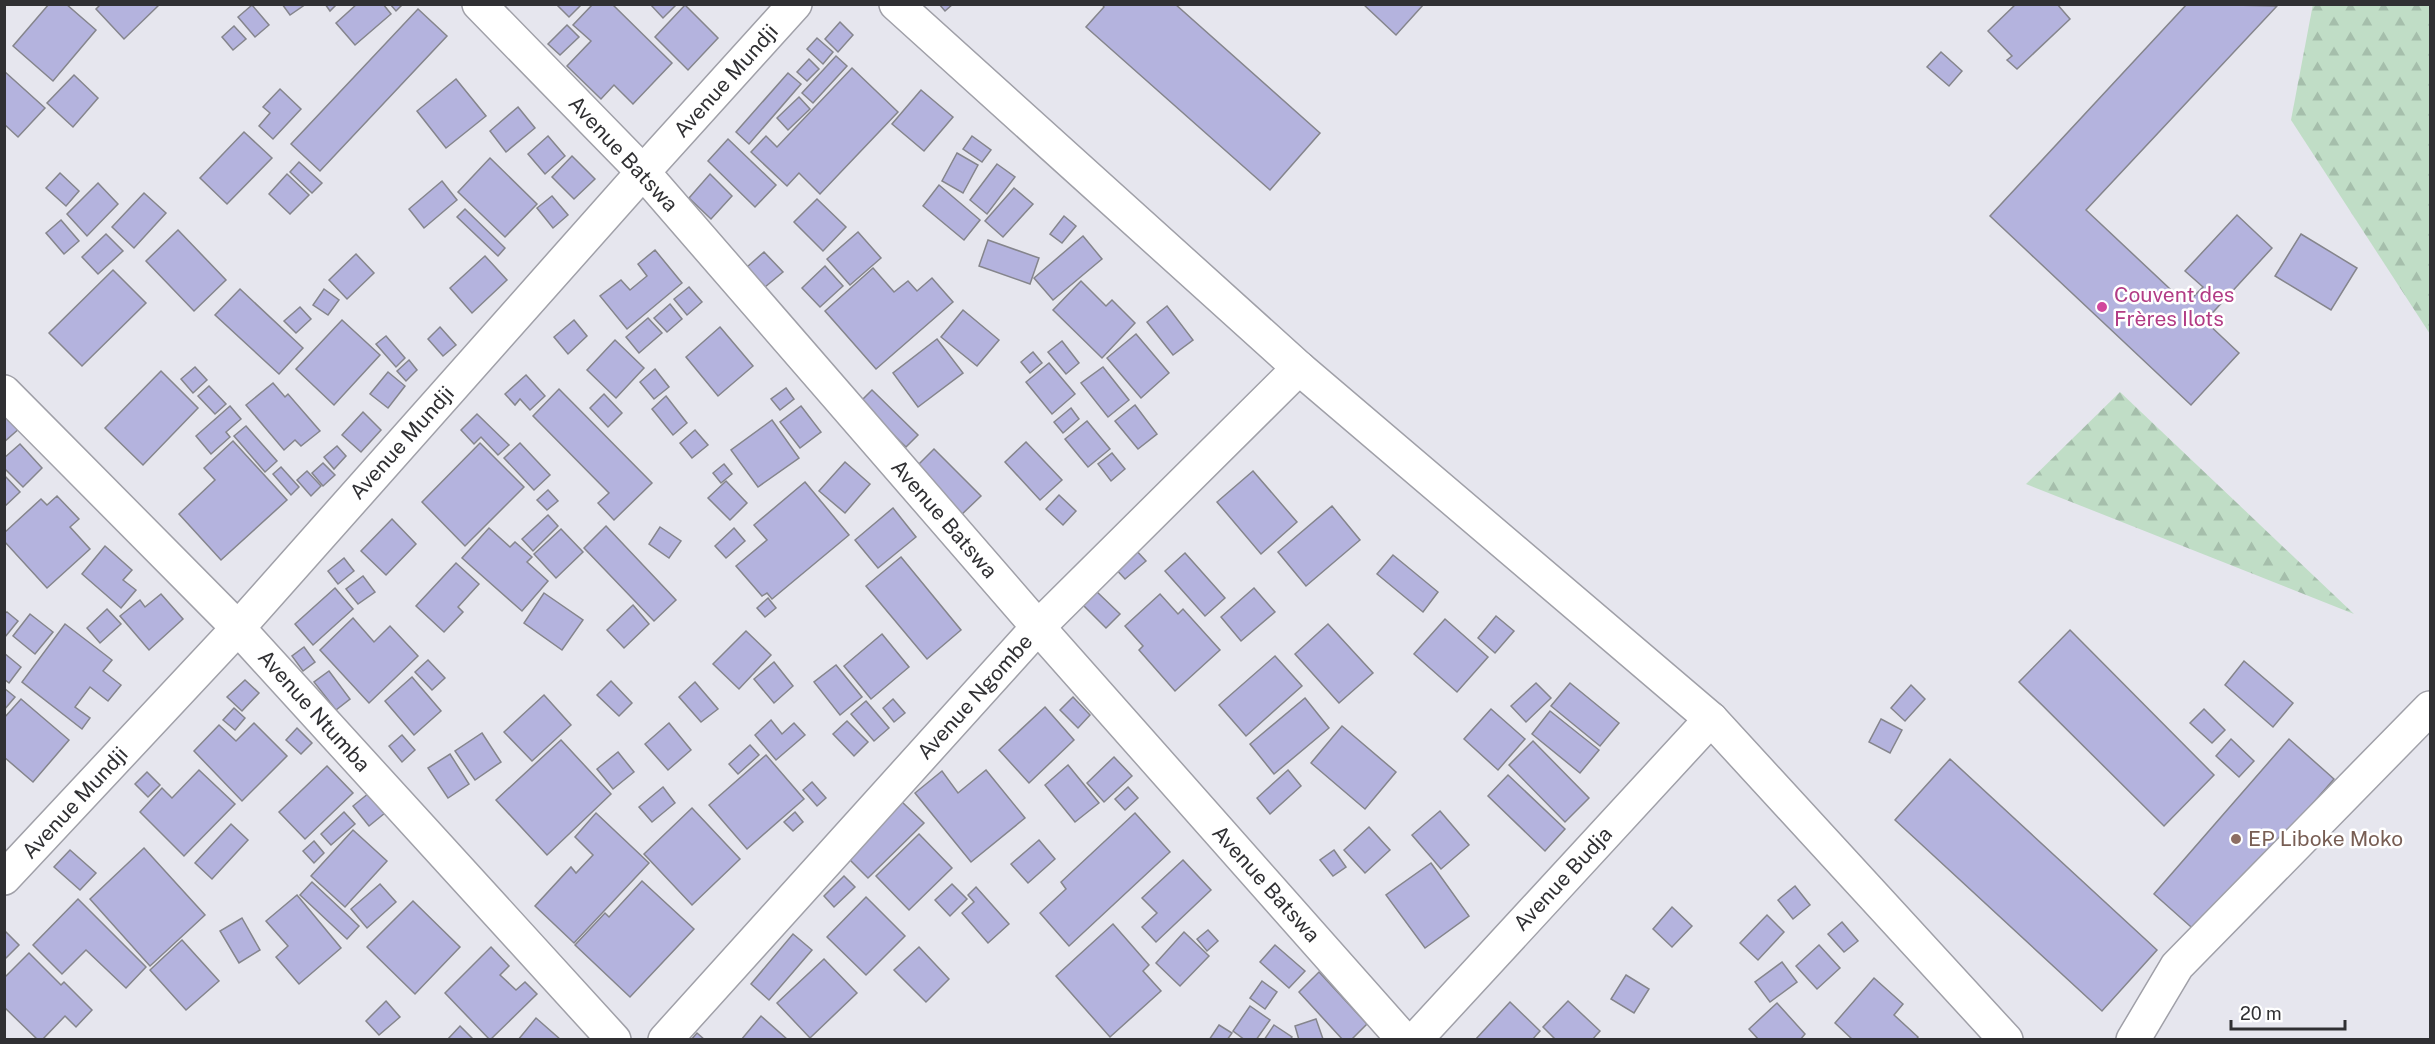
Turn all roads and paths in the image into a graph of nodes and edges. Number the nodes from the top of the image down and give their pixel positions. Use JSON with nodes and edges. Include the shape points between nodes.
{"nodes":[{"id":1,"x":479,"y":4,"type":"edge"},
{"id":2,"x":795,"y":4,"type":"edge"},
{"id":3,"x":896,"y":4,"type":"edge"},
{"id":4,"x":643,"y":172,"type":"junction"},
{"id":5,"x":1299,"y":368,"type":"junction"},
{"id":6,"x":4,"y":392,"type":"edge"},
{"id":7,"x":1038,"y":627,"type":"junction"},
{"id":8,"x":238,"y":628,"type":"junction"},
{"id":9,"x":2430,"y":708,"type":"edge"},
{"id":10,"x":1710,"y":719,"type":"junction"},
{"id":11,"x":4,"y":878,"type":"edge"},
{"id":12,"x":614,"y":1040,"type":"edge"},
{"id":13,"x":665,"y":1040,"type":"edge"},
{"id":14,"x":1404,"y":1040,"type":"edge"},
{"id":15,"x":1415,"y":1040,"type":"edge"},
{"id":16,"x":2007,"y":1040,"type":"edge"},
{"id":17,"x":2133,"y":1040,"type":"edge"}],
"edges":[{"from":1,"to":4,"type":"street","name":"Avenue Batswa"},
{"from":2,"to":4,"type":"street","name":"Avenue Mundji"},
{"from":3,"to":5,"type":"street"},
{"from":4,"to":7,"type":"street","name":"Avenue Batswa"},
{"from":4,"to":8,"type":"street","name":"Avenue Mundji"},
{"from":5,"to":7,"type":"street","name":"Avenue Ngombe"},
{"from":5,"to":10,"type":"street"},
{"from":6,"to":8,"type":"street","name":"Avenue Ntumba"},
{"from":7,"to":13,"type":"street","name":"Avenue Ngombe"},
{"from":7,"to":14,"type":"street","name":"Avenue Batswa"},
{"from":8,"to":11,"type":"street","name":"Avenue Mundji"},
{"from":8,"to":12,"type":"street","name":"Avenue Ntumba"},
{"from":9,"to":17,"type":"street","via":[[2177,966]]},
{"from":10,"to":15,"type":"street","name":"Avenue Budja"},
{"from":10,"to":16,"type":"street"}]}
